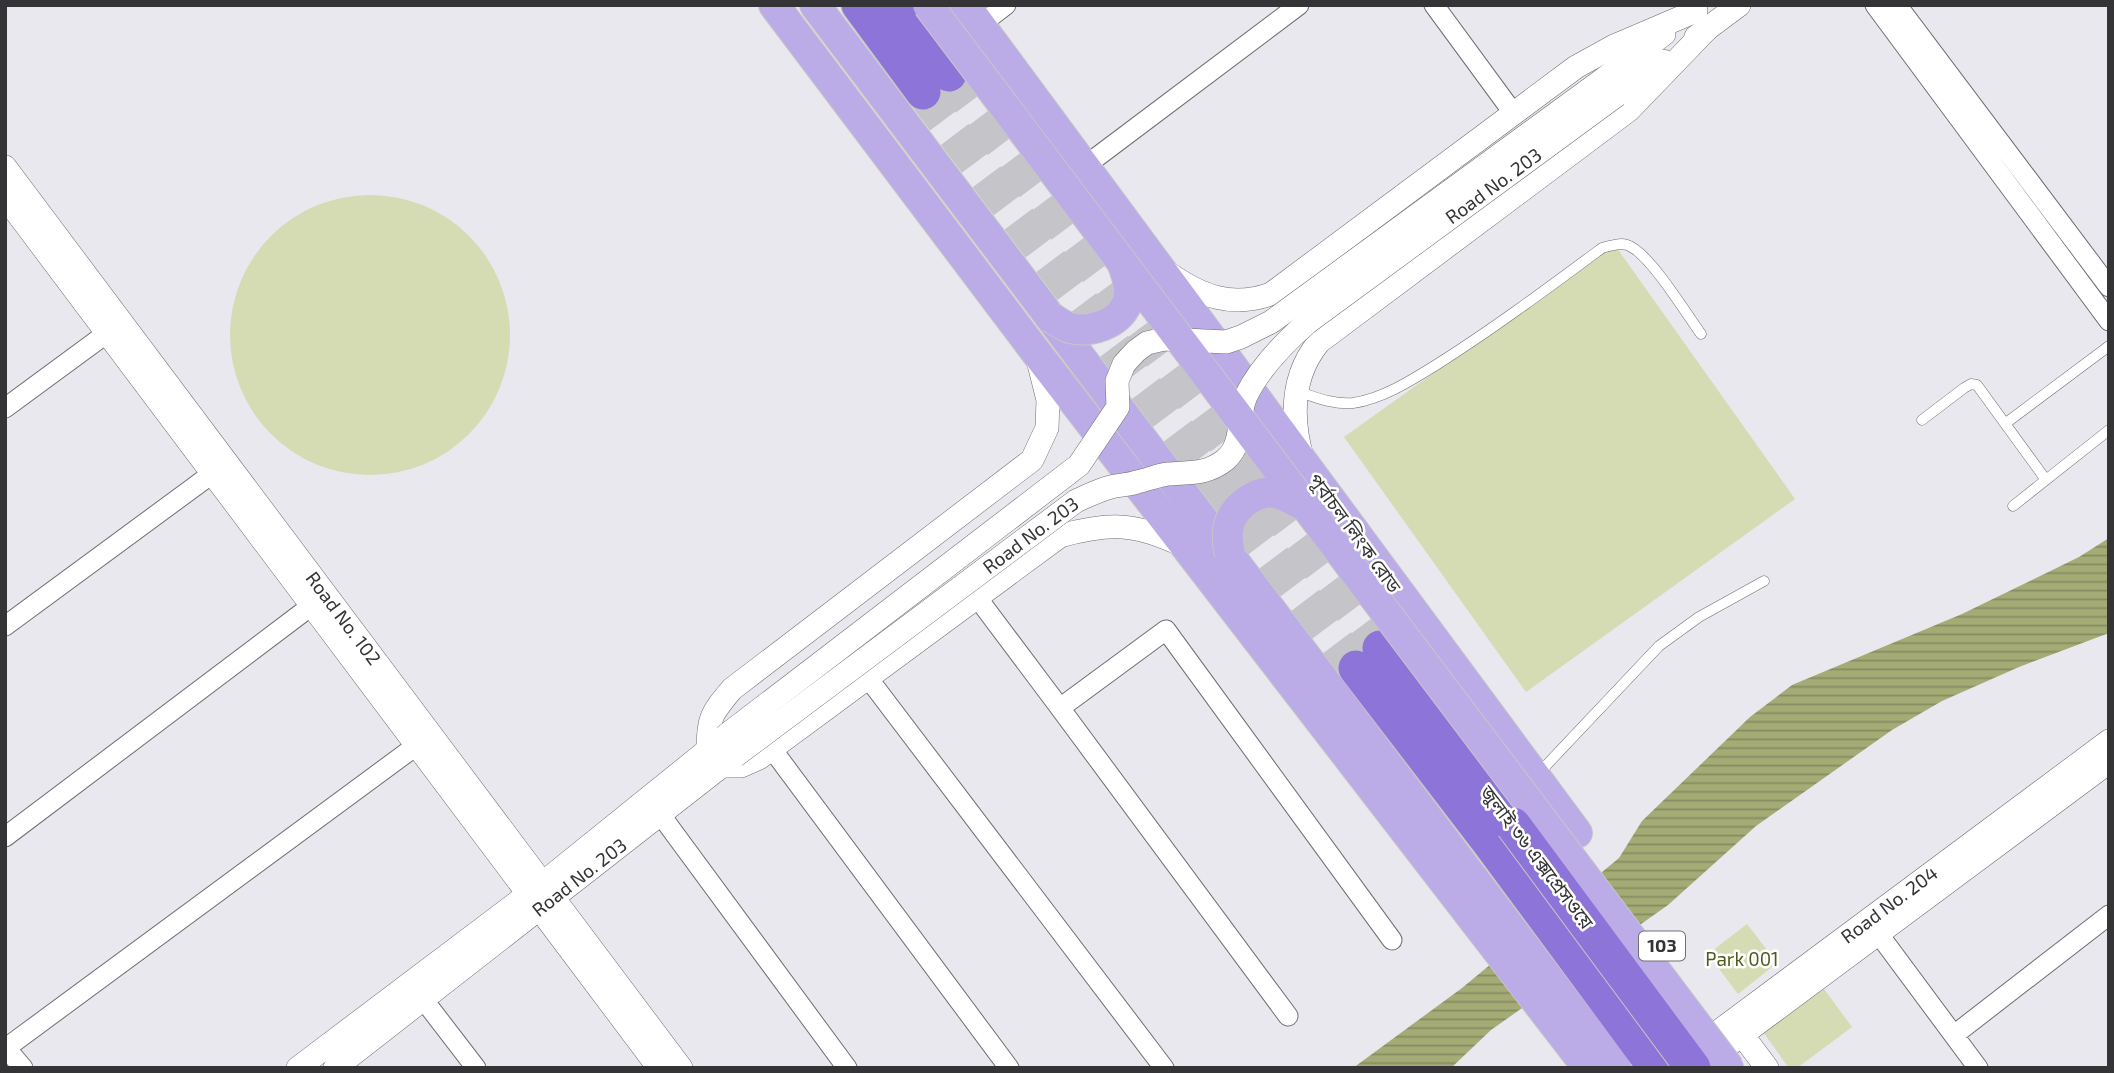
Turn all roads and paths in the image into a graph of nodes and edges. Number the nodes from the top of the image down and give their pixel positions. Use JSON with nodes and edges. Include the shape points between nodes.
{"nodes":[{"id":1,"x":774,"y":5,"type":"edge"},
{"id":2,"x":815,"y":5,"type":"edge"},
{"id":3,"x":859,"y":5,"type":"edge"},
{"id":4,"x":897,"y":5,"type":"edge"},
{"id":5,"x":929,"y":5,"type":"edge"},
{"id":6,"x":1006,"y":5,"type":"edge"},
{"id":7,"x":1299,"y":5,"type":"edge"},
{"id":8,"x":1434,"y":5,"type":"edge"},
{"id":9,"x":1739,"y":5,"type":"edge"},
{"id":10,"x":1875,"y":5,"type":"edge"},
{"id":11,"x":1898,"y":5,"type":"edge"},
{"id":12,"x":973,"y":15,"type":"edge"},
{"id":13,"x":1703,"y":15,"type":"edge"},
{"id":14,"x":1632,"y":70,"type":"junction"},
{"id":15,"x":1611,"y":87,"type":"junction"},
{"id":16,"x":1514,"y":114,"type":"junction"},
{"id":17,"x":1084,"y":166,"type":"junction"},
{"id":18,"x":5,"y":167,"type":"edge"},
{"id":19,"x":11,"y":199,"type":"edge"},
{"id":20,"x":1121,"y":261,"type":"junction"},
{"id":21,"x":1154,"y":263,"type":"junction"},
{"id":22,"x":2109,"y":287,"type":"edge"},
{"id":23,"x":1050,"y":317,"type":"junction"},
{"id":24,"x":2109,"y":321,"type":"edge"},
{"id":25,"x":114,"y":327,"type":"junction"},
{"id":26,"x":1701,"y":334,"type":"dead end"},
{"id":27,"x":1181,"y":341,"type":"junction"},
{"id":28,"x":2109,"y":346,"type":"edge"},
{"id":29,"x":1035,"y":351,"type":"junction"},
{"id":30,"x":1296,"y":391,"type":"junction"},
{"id":31,"x":1118,"y":407,"type":"junction"},
{"id":32,"x":5,"y":408,"type":"edge"},
{"id":33,"x":1240,"y":418,"type":"junction"},
{"id":34,"x":1922,"y":420,"type":"dead end"},
{"id":35,"x":2006,"y":423,"type":"junction"},
{"id":36,"x":2109,"y":430,"type":"edge"},
{"id":37,"x":1304,"y":464,"type":"junction"},
{"id":38,"x":220,"y":468,"type":"junction"},
{"id":39,"x":1168,"y":474,"type":"junction"},
{"id":40,"x":2046,"y":480,"type":"junction"},
{"id":41,"x":2013,"y":506,"type":"dead end"},
{"id":42,"x":1306,"y":507,"type":"junction"},
{"id":43,"x":1186,"y":547,"type":"junction"},
{"id":44,"x":1230,"y":555,"type":"junction"},
{"id":45,"x":1764,"y":580,"type":"dead end"},
{"id":46,"x":976,"y":596,"type":"junction"},
{"id":47,"x":319,"y":600,"type":"junction"},
{"id":48,"x":5,"y":626,"type":"edge"},
{"id":49,"x":1368,"y":658,"type":"tunnel mouth"},
{"id":50,"x":868,"y":678,"type":"junction"},
{"id":51,"x":1060,"y":708,"type":"junction"},
{"id":52,"x":424,"y":740,"type":"junction"},
{"id":53,"x":2109,"y":741,"type":"edge"},
{"id":54,"x":772,"y":749,"type":"junction"},
{"id":55,"x":722,"y":752,"type":"junction"},
{"id":56,"x":2109,"y":762,"type":"edge"},
{"id":57,"x":1535,"y":776,"type":"junction"},
{"id":58,"x":660,"y":814,"type":"junction"},
{"id":59,"x":1502,"y":834,"type":"junction"},
{"id":60,"x":5,"y":836,"type":"edge"},
{"id":61,"x":541,"y":895,"type":"junction"},
{"id":62,"x":2109,"y":915,"type":"edge"},
{"id":63,"x":1873,"y":927,"type":"junction"},
{"id":64,"x":1392,"y":940,"type":"dead end"},
{"id":65,"x":423,"y":999,"type":"junction"},
{"id":66,"x":1288,"y":1016,"type":"dead end"},
{"id":67,"x":1737,"y":1028,"type":"junction"},
{"id":68,"x":1954,"y":1035,"type":"junction"},
{"id":69,"x":5,"y":1048,"type":"edge"},
{"id":70,"x":23,"y":1068,"type":"edge"},
{"id":71,"x":298,"y":1068,"type":"edge"},
{"id":72,"x":335,"y":1068,"type":"edge"},
{"id":73,"x":476,"y":1068,"type":"edge"},
{"id":74,"x":659,"y":1068,"type":"edge"},
{"id":75,"x":681,"y":1068,"type":"edge"},
{"id":76,"x":847,"y":1068,"type":"edge"},
{"id":77,"x":1009,"y":1068,"type":"edge"},
{"id":78,"x":1164,"y":1068,"type":"edge"},
{"id":79,"x":1588,"y":1068,"type":"edge"},
{"id":80,"x":1616,"y":1068,"type":"edge"},
{"id":81,"x":1656,"y":1068,"type":"edge"},
{"id":82,"x":1670,"y":1068,"type":"edge"},
{"id":83,"x":1695,"y":1068,"type":"edge"},
{"id":84,"x":1731,"y":1068,"type":"edge"},
{"id":85,"x":1767,"y":1068,"type":"edge"},
{"id":86,"x":1978,"y":1068,"type":"edge"}],
"edges":[{"from":1,"to":29,"type":"main road"},
{"from":2,"to":23,"type":"main road"},
{"from":3,"to":4,"type":"highway","via":[[936,83]]},
{"from":5,"to":20,"type":"main road","bridge":true},
{"from":6,"to":12,"type":"street"},
{"from":7,"to":17,"type":"street"},
{"from":8,"to":16,"type":"street"},
{"from":9,"to":13,"type":"street","name":"Road No. 203"},
{"from":10,"to":24,"type":"street"},
{"from":11,"to":22,"type":"street"},
{"from":12,"to":17,"type":"main road","name":"পূর্বাচল লিংক রোড"},
{"from":13,"to":14,"type":"street","name":"Road No. 203"},
{"from":13,"to":14,"type":"street","name":"Road No. 203"},
{"from":14,"to":15,"type":"street","name":"Road No. 203"},
{"from":14,"to":16,"type":"street","name":"Road No. 203","via":[[1576,67]]},
{"from":14,"to":30,"type":"street","name":"Road No. 203","via":[[1629,110],[1319,342],[1308,356]]},
{"from":15,"to":27,"type":"street","name":"Road No. 203","bridge":true,"via":[[1271,322],[1226,342]]},
{"from":15,"to":33,"type":"street","name":"Road No. 203","bridge":true,"via":[[1285,342],[1246,396]]},
{"from":16,"to":21,"type":"street","name":"Road No. 203","via":[[1271,295],[1248,301],[1203,294]]},
{"from":17,"to":21,"type":"main road","name":"পূর্বাচল লিংক রোড"},
{"from":18,"to":19,"type":"street","name":"Road No. 102"},
{"from":19,"to":25,"type":"street","name":"Road No. 102"},
{"from":20,"to":23,"type":"main road","bridge":true,"via":[[1129,292],[1117,317],[1091,330],[1067,327]]},
{"from":20,"to":27,"type":"main road","bridge":true},
{"from":21,"to":37,"type":"main road","name":"পূর্বাচল লিংক রোড"},
{"from":23,"to":31,"type":"main road","bridge":true},
{"from":25,"to":32,"type":"street"},
{"from":25,"to":38,"type":"street","name":"Road No. 102"},
{"from":26,"to":30,"type":"lane","via":[[1648,261],[1633,247],[1619,243],[1602,248],[1465,347],[1394,388],[1354,403],[1329,402]]},
{"from":27,"to":31,"type":"street","name":"Road No. 203","bridge":true,"via":[[1164,339],[1136,351],[1117,381]]},
{"from":27,"to":33,"type":"main road","bridge":true},
{"from":28,"to":35,"type":"lane"},
{"from":29,"to":43,"type":"main road"},
{"from":29,"to":55,"type":"street","via":[[1048,400],[1047,428],[1032,460],[732,689],[708,722]]},
{"from":30,"to":37,"type":"street","name":"Road No. 203","via":[[1297,438]]},
{"from":31,"to":39,"type":"main road"},
{"from":31,"to":55,"type":"street","name":"Road No. 203","bridge":true,"via":[[1079,465]]},
{"from":33,"to":39,"type":"street","name":"Road No. 203","bridge":true,"via":[[1236,448],[1225,460],[1200,472]]},
{"from":33,"to":42,"type":"main road","bridge":true},
{"from":34,"to":35,"type":"lane","via":[[1971,384],[1980,387]]},
{"from":35,"to":40,"type":"lane"},
{"from":36,"to":40,"type":"lane"},
{"from":37,"to":57,"type":"main road","name":"পূর্বাচল লিংক রোড"},
{"from":38,"to":47,"type":"street","name":"Road No. 102"},
{"from":38,"to":48,"type":"street"},
{"from":39,"to":44,"type":"main road","bridge":true},
{"from":39,"to":55,"type":"street","name":"Road No. 203","bridge":true,"via":[[1110,487],[1076,502]]},
{"from":40,"to":41,"type":"lane"},
{"from":42,"to":44,"type":"main road","bridge":true,"via":[[1272,493],[1255,496],[1231,519]]},
{"from":42,"to":84,"type":"main road","bridge":true},
{"from":43,"to":46,"type":"street","name":"Road No. 203","via":[[1133,527],[1090,528],[1060,536]]},
{"from":43,"to":79,"type":"main road"},
{"from":44,"to":80,"type":"main road"},
{"from":45,"to":57,"type":"lane","via":[[1658,646]]},
{"from":46,"to":50,"type":"street","name":"Road No. 203"},
{"from":46,"to":51,"type":"street"},
{"from":47,"to":52,"type":"street","name":"Road No. 102"},
{"from":47,"to":60,"type":"street"},
{"from":49,"to":59,"type":"highway","name":"জুলাই ৩৬ এক্সপ্রেসওয়ে"},
{"from":50,"to":54,"type":"street","name":"Road No. 203"},
{"from":50,"to":78,"type":"street"},
{"from":51,"to":64,"type":"street","via":[[1166,630]]},
{"from":51,"to":66,"type":"street"},
{"from":52,"to":61,"type":"street","name":"Road No. 102"},
{"from":52,"to":69,"type":"street"},
{"from":53,"to":63,"type":"street","name":"Road No. 204"},
{"from":54,"to":55,"type":"street","name":"Road No. 203","via":[[741,766]]},
{"from":54,"to":77,"type":"street"},
{"from":55,"to":58,"type":"street","name":"Road No. 203"},
{"from":55,"to":61,"type":"street","name":"Road No. 203"},
{"from":56,"to":63,"type":"street","name":"Road No. 204"},
{"from":57,"to":84,"type":"main road","name":"পূর্বাচল লিংক রোড","number":"103","via":[[1686,978]]},
{"from":58,"to":61,"type":"street","name":"Road No. 203"},
{"from":58,"to":76,"type":"street"},
{"from":59,"to":81,"type":"highway","name":"জুলাই ৩৬ এক্সপ্রেসওয়ে"},
{"from":59,"to":83,"type":"highway","name":"জুলাই ৩৬ এক্সপ্রেসওয়ে","bridge":true},
{"from":61,"to":65,"type":"street","name":"Road No. 203"},
{"from":61,"to":71,"type":"street"},
{"from":61,"to":74,"type":"street","name":"Road No. 102"},
{"from":61,"to":75,"type":"street","name":"Road No. 102"},
{"from":62,"to":68,"type":"street"},
{"from":63,"to":67,"type":"street","name":"Road No. 204"},
{"from":63,"to":68,"type":"street"},
{"from":65,"to":72,"type":"street","name":"Road No. 203"},
{"from":65,"to":73,"type":"street"},
{"from":67,"to":82,"type":"street","name":"Road No. 204"},
{"from":67,"to":83,"type":"street","name":"Road No. 204"},
{"from":67,"to":85,"type":"street"},
{"from":68,"to":86,"type":"street"},
{"from":69,"to":70,"type":"street"}]}
